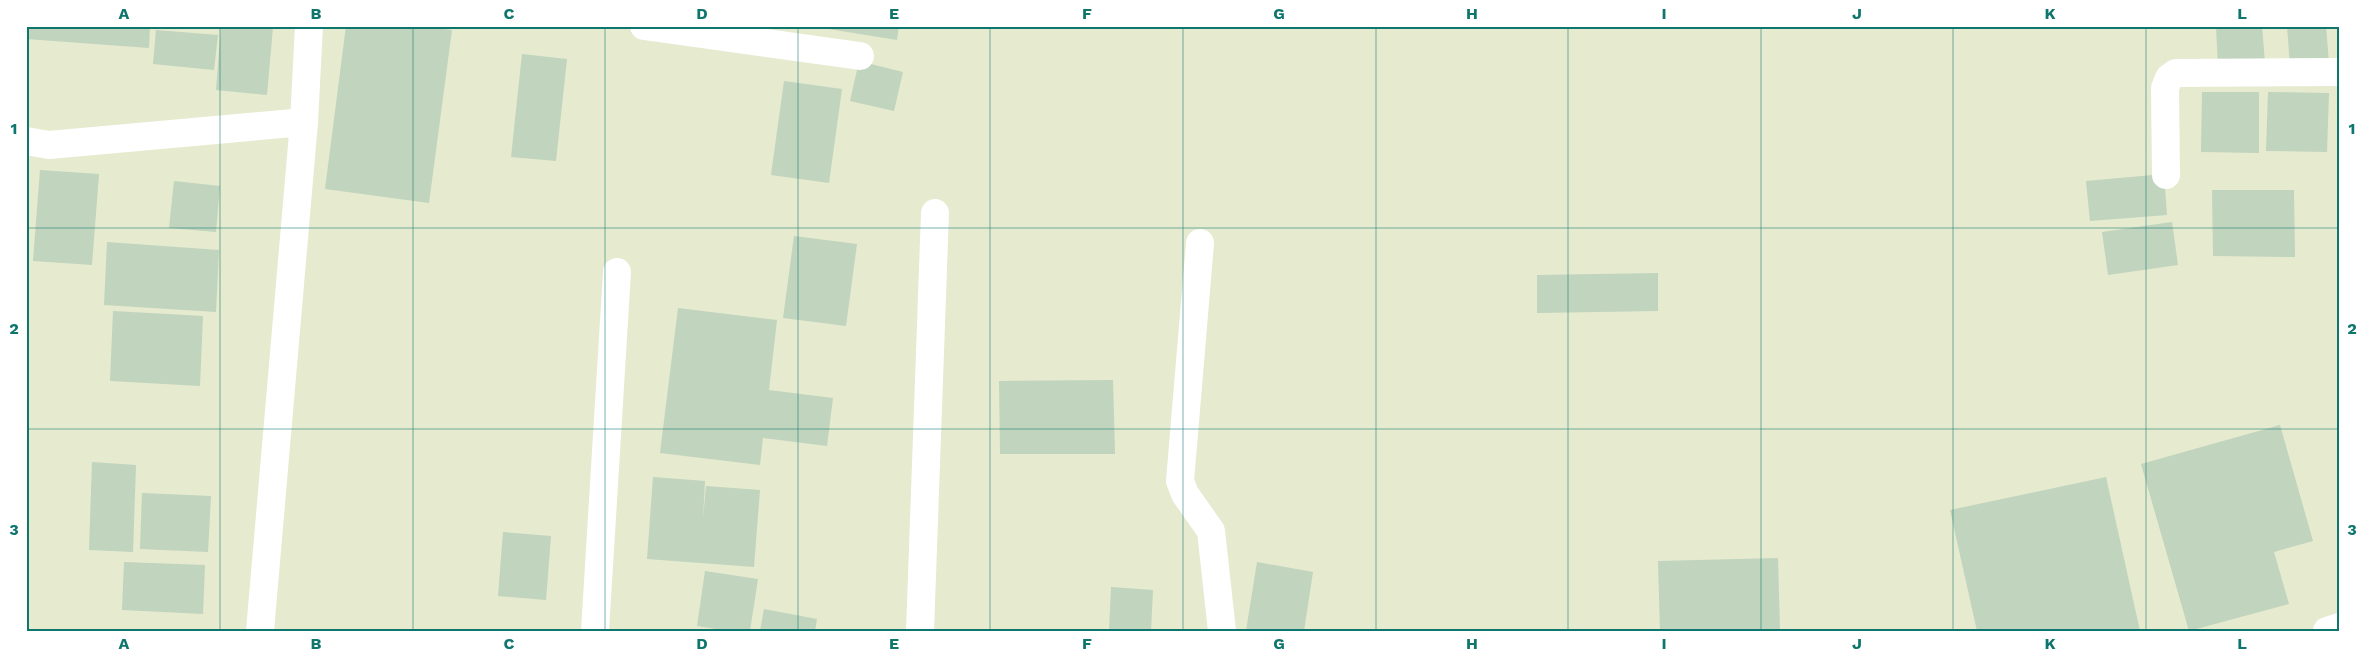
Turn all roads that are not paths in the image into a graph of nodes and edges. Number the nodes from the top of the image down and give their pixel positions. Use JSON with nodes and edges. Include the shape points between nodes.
{"nodes":[{"id":1,"x":309,"y":26,"type":"edge"},
{"id":2,"x":644,"y":26,"type":"edge"},
{"id":3,"x":860,"y":56,"type":"dead end"},
{"id":4,"x":2340,"y":72,"type":"edge"},
{"id":5,"x":304,"y":122,"type":"junction"},
{"id":6,"x":26,"y":141,"type":"edge"},
{"id":7,"x":2166,"y":175,"type":"dead end"},
{"id":8,"x":935,"y":213,"type":"dead end"},
{"id":9,"x":1200,"y":243,"type":"dead end"},
{"id":10,"x":617,"y":272,"type":"dead end"},
{"id":11,"x":2340,"y":627,"type":"edge"},
{"id":12,"x":260,"y":631,"type":"edge"},
{"id":13,"x":595,"y":631,"type":"edge"},
{"id":14,"x":920,"y":631,"type":"edge"},
{"id":15,"x":1222,"y":631,"type":"edge"},
{"id":16,"x":2327,"y":631,"type":"edge"}],
"edges":[{"from":1,"to":5,"type":"street"},
{"from":2,"to":3,"type":"street"},
{"from":4,"to":7,"type":"street","via":[[2176,73],[2169,78],[2165,88]]},
{"from":5,"to":6,"type":"street","via":[[49,145]]},
{"from":5,"to":12,"type":"street"},
{"from":8,"to":14,"type":"street"},
{"from":9,"to":15,"type":"street","via":[[1180,481],[1185,494],[1211,530]]},
{"from":10,"to":13,"type":"street"},
{"from":11,"to":16,"type":"street"}]}
